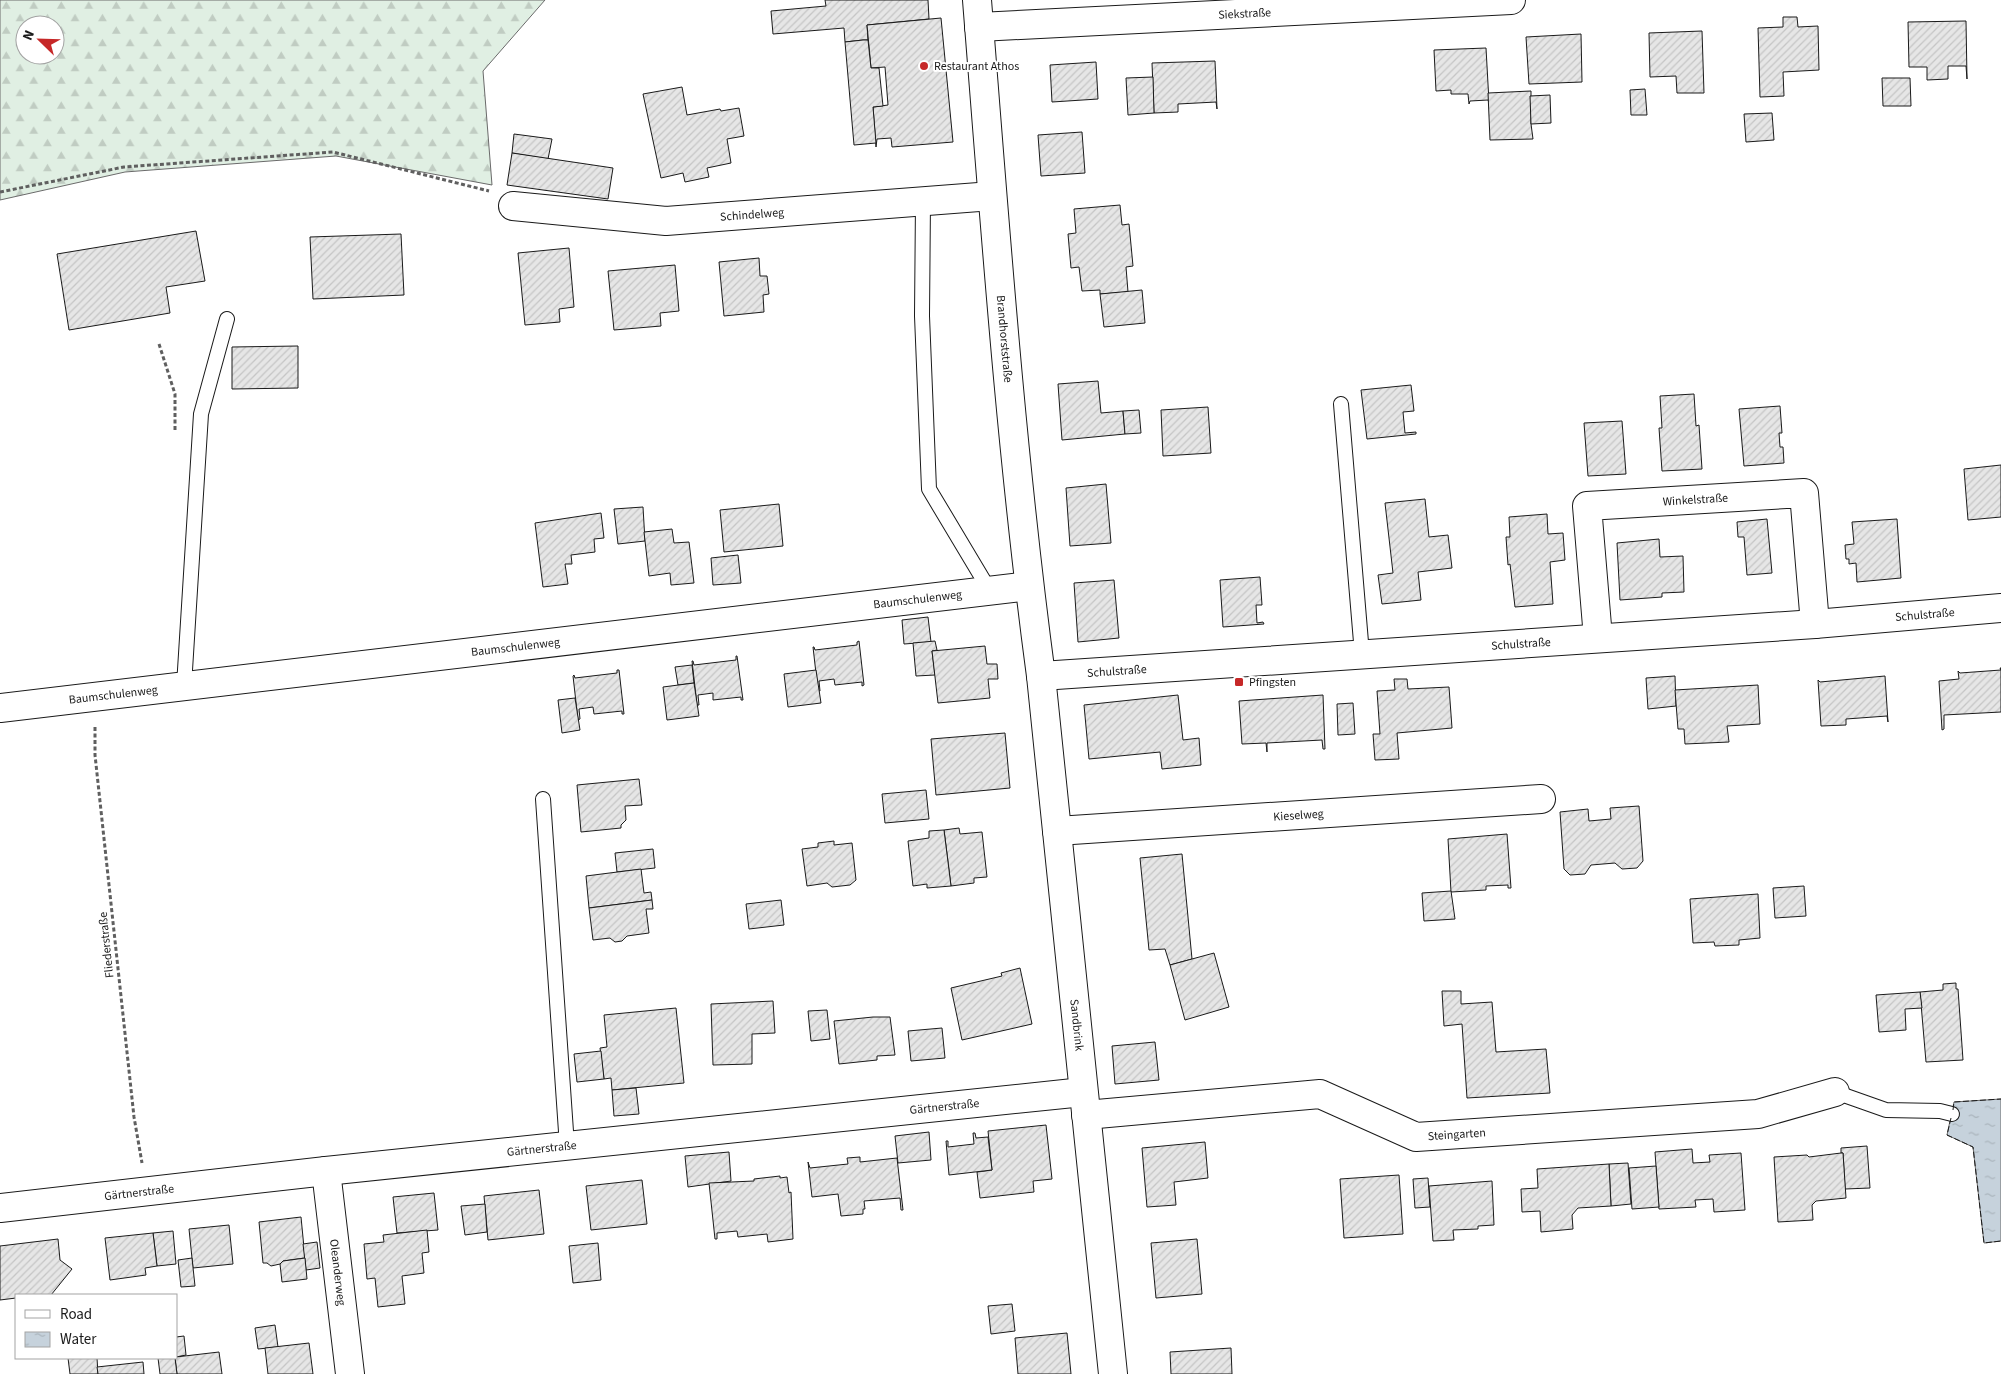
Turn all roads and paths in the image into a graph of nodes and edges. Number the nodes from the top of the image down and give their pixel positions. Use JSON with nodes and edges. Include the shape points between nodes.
{"nodes":[{"id":1,"x":977,"y":0,"type":"edge"},
{"id":2,"x":1511,"y":0,"type":"edge"},
{"id":3,"x":979,"y":27,"type":"junction"},
{"id":4,"x":0,"y":192,"type":"edge"},
{"id":5,"x":992,"y":196,"type":"junction"},
{"id":6,"x":923,"y":201,"type":"junction"},
{"id":7,"x":513,"y":206,"type":"joint"},
{"id":8,"x":227,"y":319,"type":"dead end"},
{"id":9,"x":1341,"y":404,"type":"dead end"},
{"id":10,"x":1029,"y":586,"type":"junction"},
{"id":11,"x":990,"y":591,"type":"junction"},
{"id":12,"x":2001,"y":608,"type":"edge"},
{"id":13,"x":1815,"y":624,"type":"junction"},
{"id":14,"x":1598,"y":638,"type":"junction"},
{"id":15,"x":1362,"y":654,"type":"junction"},
{"id":16,"x":1041,"y":676,"type":"junction"},
{"id":17,"x":184,"y":686,"type":"junction"},
{"id":18,"x":95,"y":696,"type":"junction"},
{"id":19,"x":0,"y":708,"type":"edge"},
{"id":20,"x":542,"y":799,"type":"dead end"},
{"id":21,"x":1542,"y":799,"type":"dead end"},
{"id":22,"x":1057,"y":832,"type":"junction"},
{"id":23,"x":1835,"y":1092,"type":"joint"},
{"id":24,"x":1084,"y":1103,"type":"junction"},
{"id":25,"x":1952,"y":1114,"type":"dead end"},
{"id":26,"x":567,"y":1146,"type":"junction"},
{"id":27,"x":326,"y":1171,"type":"junction"},
{"id":28,"x":147,"y":1191,"type":"junction"},
{"id":29,"x":0,"y":1208,"type":"edge"},
{"id":30,"x":350,"y":1374,"type":"edge"},
{"id":31,"x":1113,"y":1374,"type":"edge"}],
"edges":[{"from":1,"to":3,"type":"street","name":"Brandhorststraße"},
{"from":2,"to":3,"type":"street","name":"Siekstraße"},
{"from":3,"to":5,"type":"street","name":"Brandhorststraße"},
{"from":4,"to":7,"type":"path","via":[[124,167],[333,152],[505,195]]},
{"from":5,"to":6,"type":"street","name":"Schindelweg"},
{"from":5,"to":10,"type":"street","name":"Brandhorststraße"},
{"from":6,"to":7,"type":"street","name":"Schindelweg","via":[[666,221]]},
{"from":6,"to":11,"type":"lane","via":[[922,316],[929,489]]},
{"from":8,"to":17,"type":"lane","via":[[201,414]]},
{"from":9,"to":15,"type":"lane"},
{"from":10,"to":11,"type":"street","name":"Baumschulenweg"},
{"from":10,"to":16,"type":"street","name":"Brandhorststraße"},
{"from":11,"to":17,"type":"street","name":"Baumschulenweg"},
{"from":12,"to":13,"type":"street","name":"Schulstraße"},
{"from":13,"to":14,"type":"street","name":"Schulstraße"},
{"from":13,"to":14,"type":"street","name":"Winkelstraße","via":[[1804,493],[1587,506]]},
{"from":14,"to":15,"type":"street","name":"Schulstraße"},
{"from":15,"to":16,"type":"street","name":"Schulstraße"},
{"from":16,"to":22,"type":"street","name":"Sandbrink"},
{"from":17,"to":18,"type":"street","name":"Baumschulenweg"},
{"from":18,"to":19,"type":"street","name":"Baumschulenweg"},
{"from":18,"to":28,"type":"path","name":"Fliederstraße","via":[[96,765],[134,1117]]},
{"from":20,"to":26,"type":"lane"},
{"from":21,"to":22,"type":"street","name":"Kieselweg"},
{"from":22,"to":24,"type":"street","name":"Sandbrink"},
{"from":23,"to":24,"type":"street","name":"Steingarten","via":[[1758,1114],[1416,1137],[1320,1094]]},
{"from":23,"to":25,"type":"lane","via":[[1886,1110]]},
{"from":24,"to":26,"type":"street","name":"Gärtnerstraße"},
{"from":24,"to":31,"type":"street","name":"Sandbrink"},
{"from":26,"to":27,"type":"street","name":"Gärtnerstraße"},
{"from":27,"to":28,"type":"street","name":"Gärtnerstraße"},
{"from":27,"to":30,"type":"street","name":"Oleanderweg"},
{"from":28,"to":29,"type":"street","name":"Gärtnerstraße"}]}
